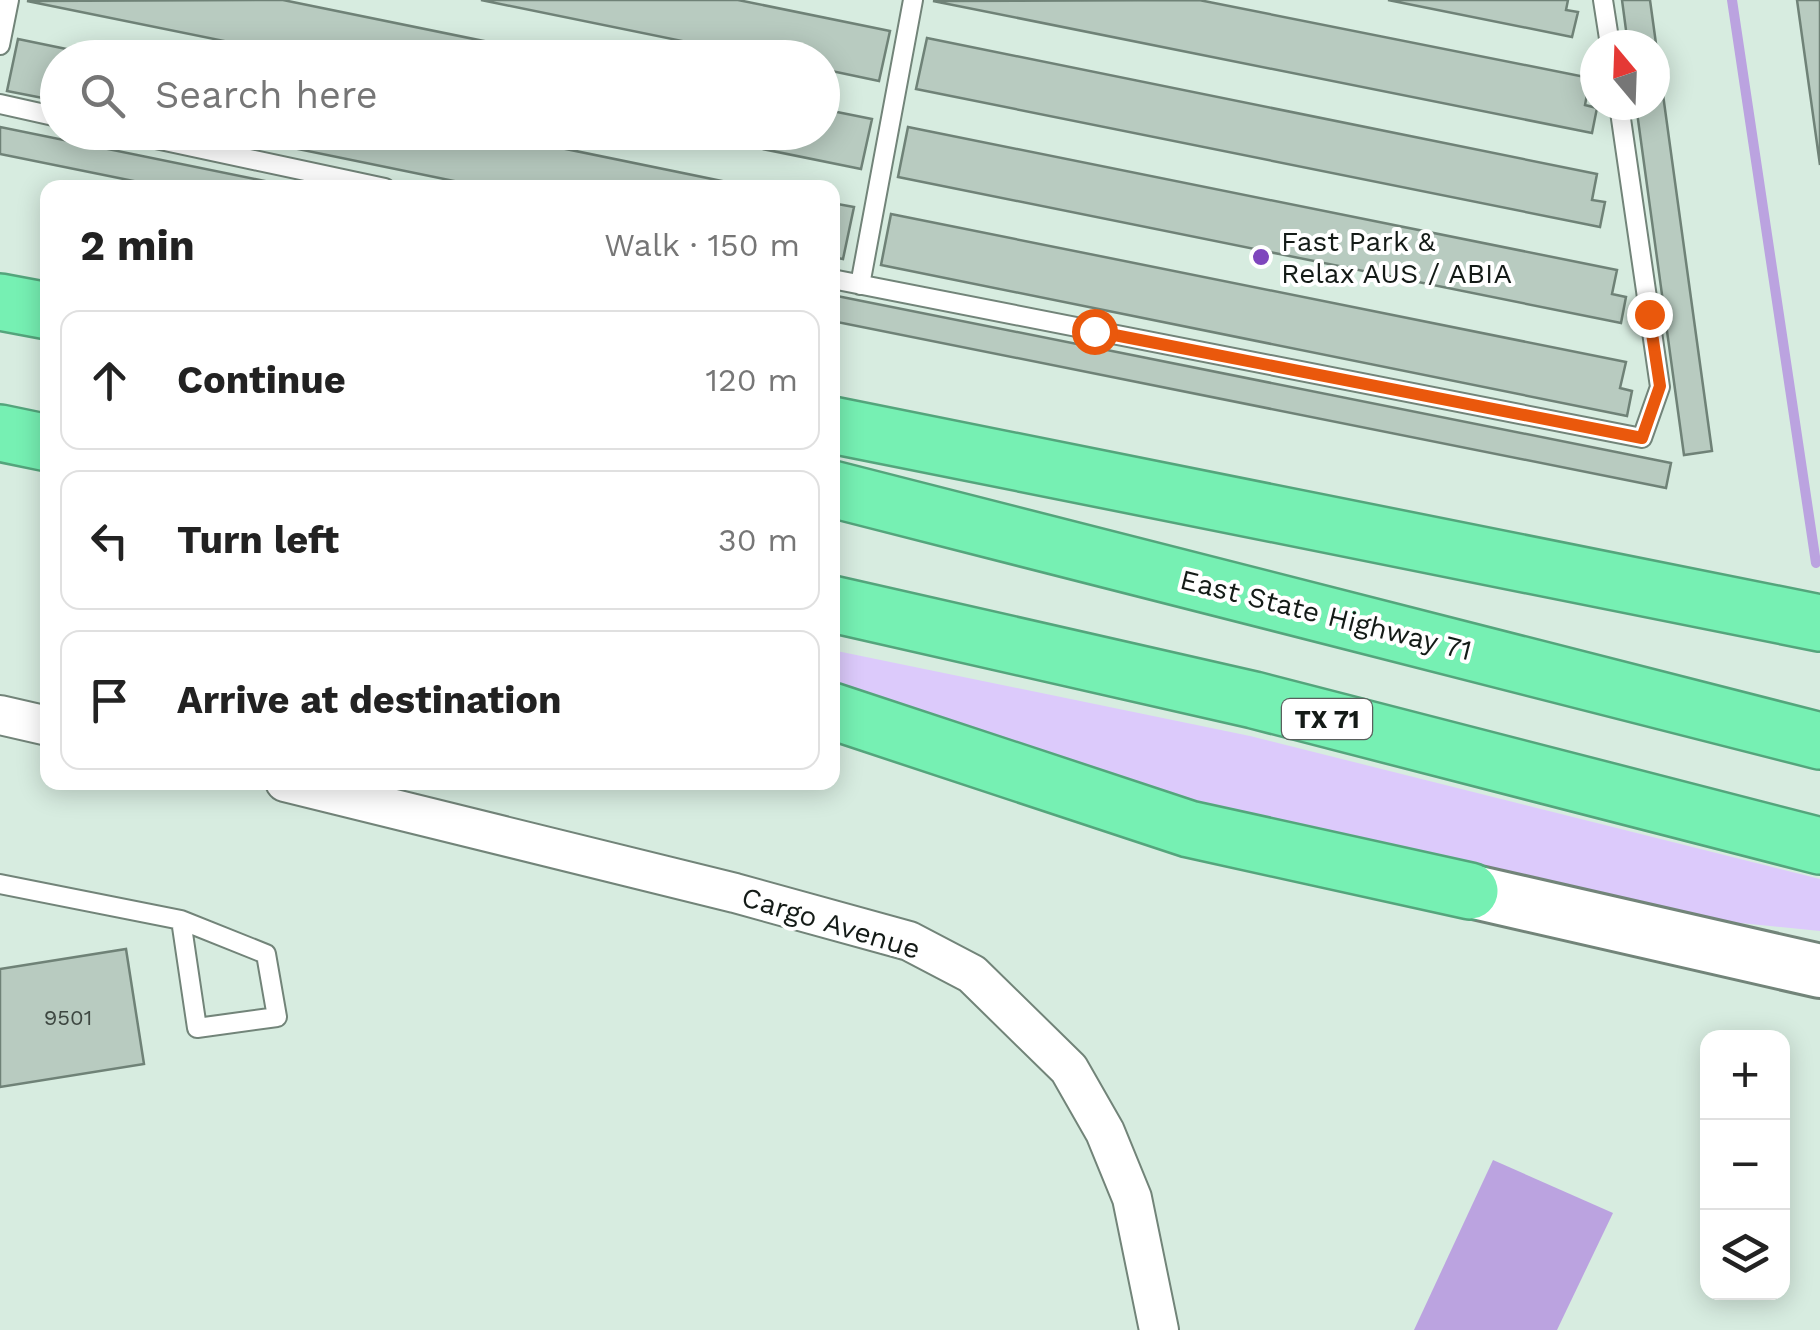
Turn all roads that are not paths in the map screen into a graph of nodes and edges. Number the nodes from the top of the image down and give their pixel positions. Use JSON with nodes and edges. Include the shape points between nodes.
{"nodes":[{"id":1,"x":8,"y":0,"type":"edge"},
{"id":2,"x":913,"y":0,"type":"edge"},
{"id":3,"x":1603,"y":0,"type":"edge"},
{"id":4,"x":1608,"y":30,"type":"edge"},
{"id":5,"x":0,"y":45,"type":"edge"},
{"id":6,"x":0,"y":104,"type":"edge"},
{"id":7,"x":40,"y":114,"type":"edge"},
{"id":8,"x":1621,"y":120,"type":"edge"},
{"id":9,"x":207,"y":150,"type":"edge"},
{"id":10,"x":347,"y":180,"type":"edge"},
{"id":11,"x":840,"y":281,"type":"edge"},
{"id":12,"x":860,"y":285,"type":"junction"},
{"id":13,"x":0,"y":302,"type":"edge"},
{"id":14,"x":40,"y":310,"type":"edge"},
{"id":15,"x":840,"y":428,"type":"edge"},
{"id":16,"x":0,"y":433,"type":"edge"},
{"id":17,"x":40,"y":441,"type":"edge"},
{"id":18,"x":840,"y":491,"type":"edge"},
{"id":19,"x":840,"y":606,"type":"edge"},
{"id":20,"x":1820,"y":623,"type":"edge"},
{"id":21,"x":840,"y":714,"type":"edge"},
{"id":22,"x":0,"y":715,"type":"edge"},
{"id":23,"x":40,"y":724,"type":"edge"},
{"id":24,"x":1812,"y":738,"type":"edge"},
{"id":25,"x":316,"y":790,"type":"edge"},
{"id":26,"x":1820,"y":846,"type":"edge"},
{"id":27,"x":0,"y":884,"type":"edge"},
{"id":28,"x":1470,"y":891,"type":"joint"},
{"id":29,"x":181,"y":920,"type":"junction"},
{"id":30,"x":1820,"y":971,"type":"edge"},
{"id":31,"x":1159,"y":1330,"type":"edge"}],
"edges":[{"from":1,"to":5,"type":"lane"},
{"from":2,"to":12,"type":"lane"},
{"from":3,"to":4,"type":"lane"},
{"from":6,"to":7,"type":"lane"},
{"from":8,"to":12,"type":"lane","via":[[1660,386],[1642,438]]},
{"from":9,"to":10,"type":"lane"},
{"from":11,"to":12,"type":"lane"},
{"from":13,"to":14,"type":"highway"},
{"from":15,"to":20,"type":"highway"},
{"from":16,"to":17,"type":"highway"},
{"from":18,"to":24,"type":"highway","name":"East State Highway 71"},
{"from":19,"to":26,"type":"highway","number":"TX 71","via":[[1254,700]]},
{"from":21,"to":28,"type":"highway","via":[[1190,830]]},
{"from":22,"to":23,"type":"street"},
{"from":25,"to":31,"type":"street","name":"Cargo Avenue","via":[[892,936],[972,974],[1069,1069],[1104,1132],[1132,1198]]},
{"from":27,"to":29,"type":"lane"},
{"from":28,"to":30,"type":"street"},
{"from":29,"to":29,"type":"lane","via":[[266,954],[278,1017],[197,1028]]}]}
